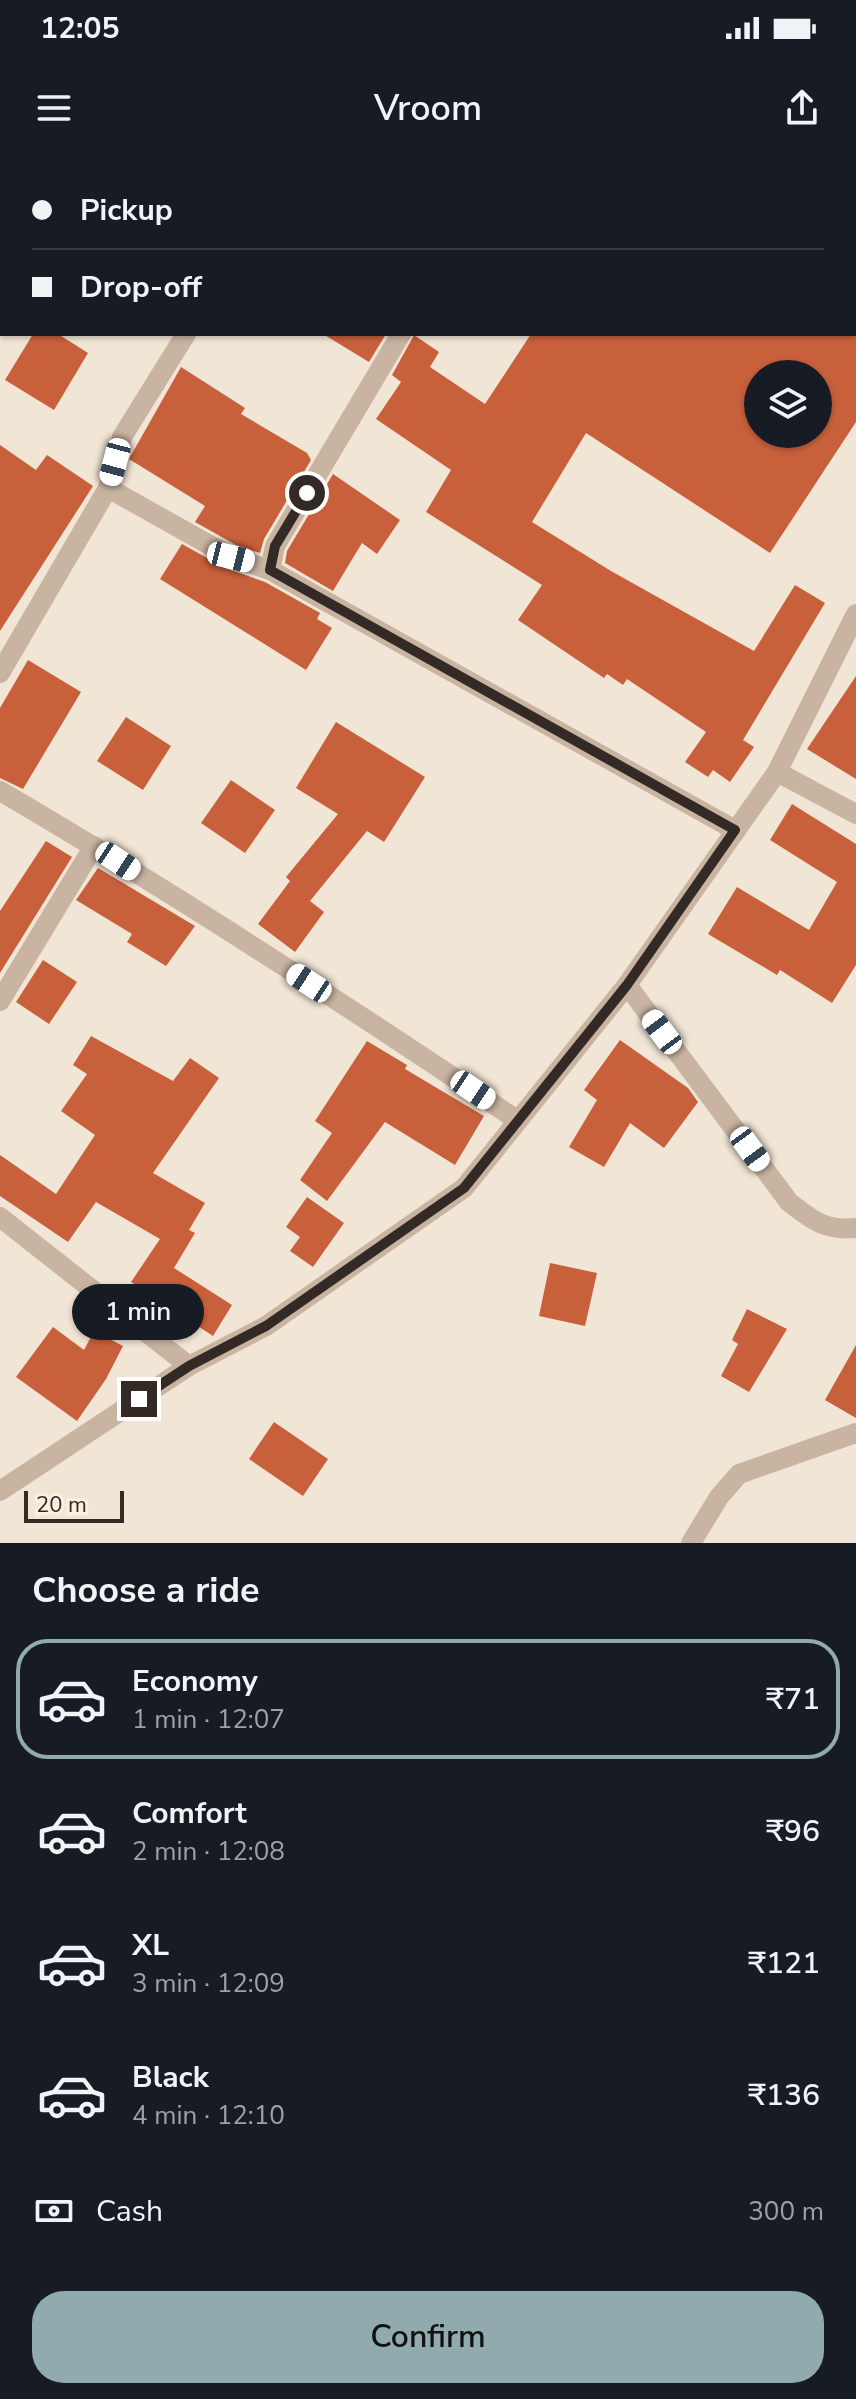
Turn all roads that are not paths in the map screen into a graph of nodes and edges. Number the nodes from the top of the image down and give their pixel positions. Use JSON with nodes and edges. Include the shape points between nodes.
{"nodes":[{"id":1,"x":185,"y":336,"type":"edge"},
{"id":2,"x":400,"y":336,"type":"edge"},
{"id":3,"x":108,"y":488,"type":"junction"},
{"id":4,"x":270,"y":570,"type":"junction"},
{"id":5,"x":856,"y":614,"type":"edge"},
{"id":6,"x":0,"y":673,"type":"edge"},
{"id":7,"x":777,"y":772,"type":"junction"},
{"id":8,"x":0,"y":791,"type":"edge"},
{"id":9,"x":856,"y":814,"type":"edge"},
{"id":10,"x":735,"y":830,"type":"junction"},
{"id":11,"x":94,"y":846,"type":"junction"},
{"id":12,"x":627,"y":985,"type":"junction"},
{"id":13,"x":0,"y":1001,"type":"edge"},
{"id":14,"x":517,"y":1120,"type":"junction"},
{"id":15,"x":0,"y":1217,"type":"edge"},
{"id":16,"x":856,"y":1228,"type":"edge"},
{"id":17,"x":189,"y":1366,"type":"junction"},
{"id":18,"x":856,"y":1433,"type":"edge"},
{"id":19,"x":0,"y":1491,"type":"edge"},
{"id":20,"x":691,"y":1543,"type":"edge"}],
"edges":[{"from":1,"to":3,"type":"street","via":[[122,437]]},
{"from":2,"to":4,"type":"street","via":[[275,546]]},
{"from":3,"to":4,"type":"street","via":[[231,557]]},
{"from":3,"to":6,"type":"street"},
{"from":4,"to":10,"type":"street"},
{"from":5,"to":7,"type":"street"},
{"from":7,"to":9,"type":"street"},
{"from":7,"to":10,"type":"street"},
{"from":8,"to":11,"type":"street"},
{"from":10,"to":12,"type":"street"},
{"from":11,"to":13,"type":"street"},
{"from":11,"to":14,"type":"street"},
{"from":12,"to":14,"type":"street"},
{"from":12,"to":16,"type":"street","via":[[789,1202],[816,1224],[833,1230]]},
{"from":14,"to":17,"type":"street","via":[[464,1188],[266,1326]]},
{"from":15,"to":17,"type":"street"},
{"from":17,"to":19,"type":"street"},
{"from":18,"to":20,"type":"street","via":[[739,1474]]}]}
